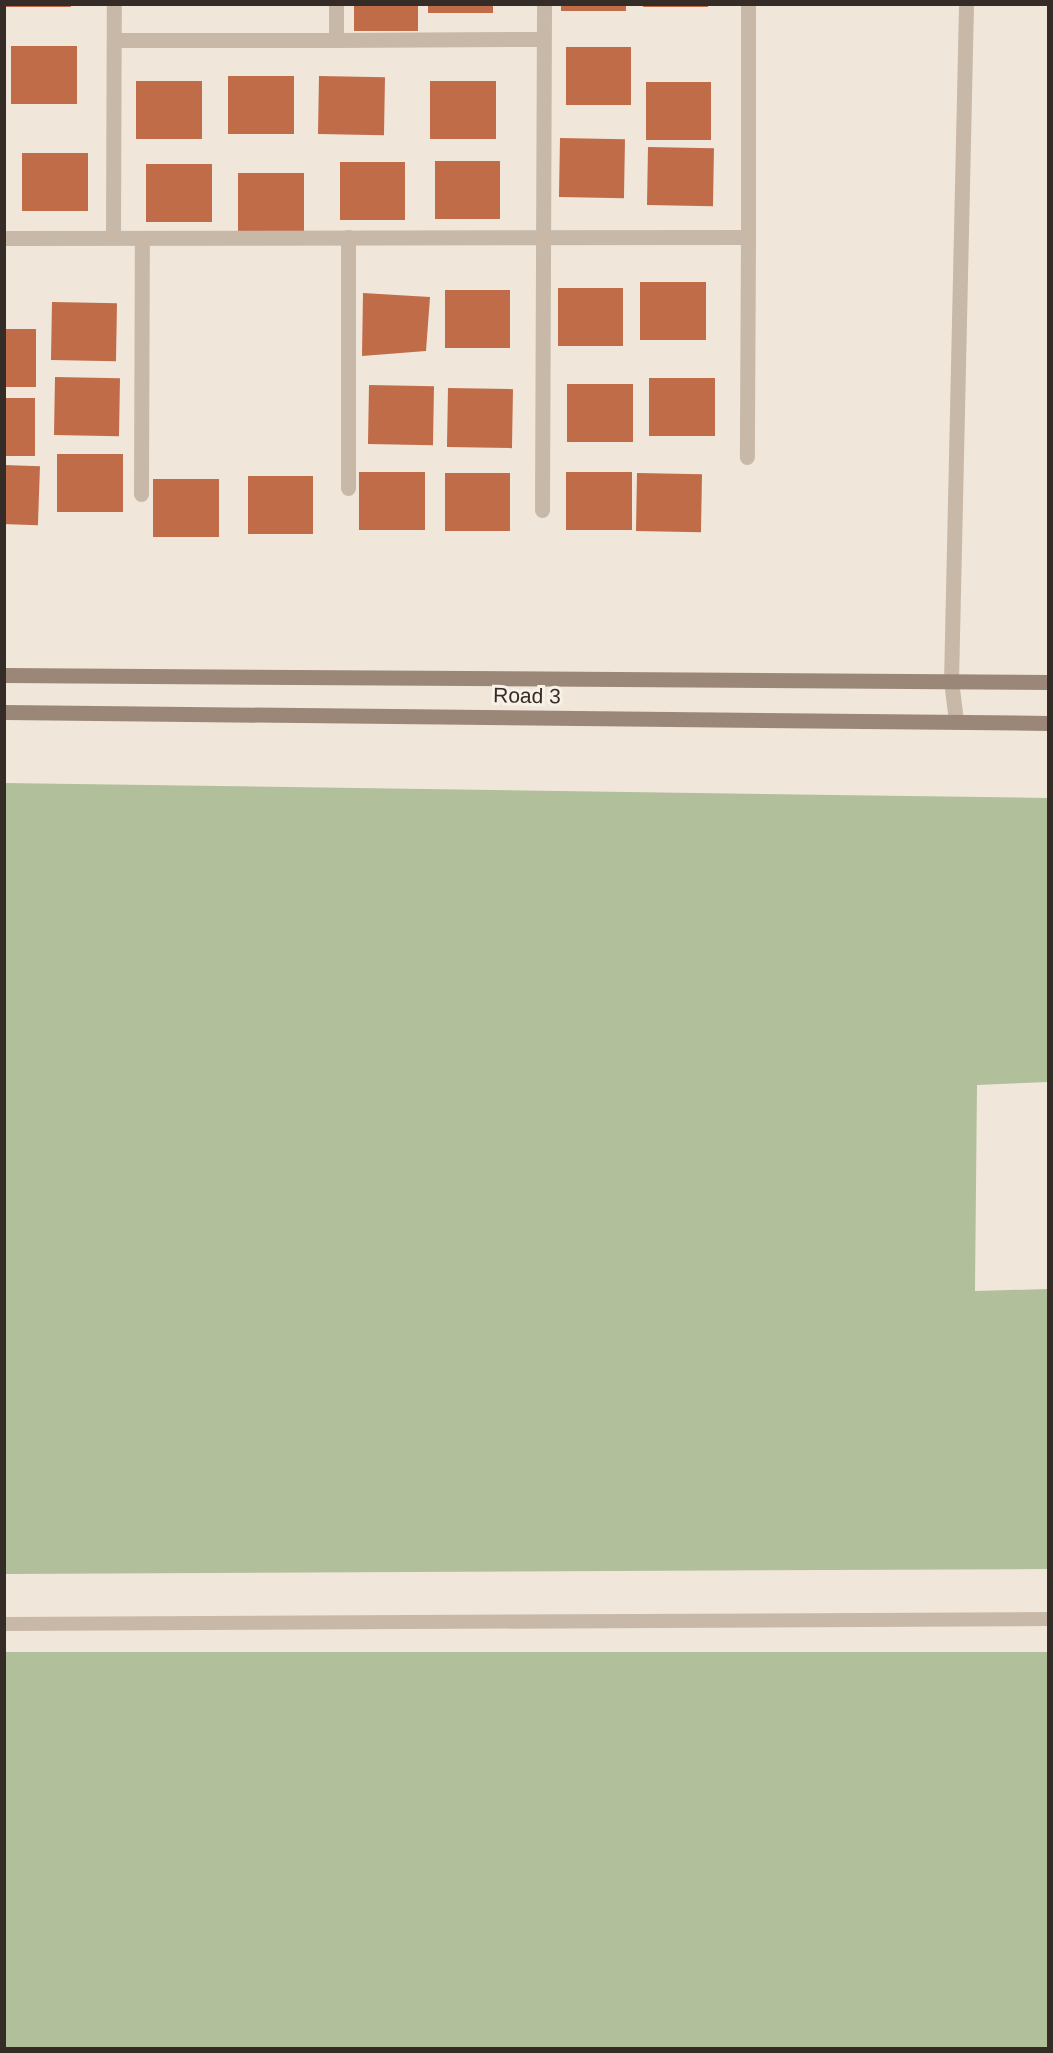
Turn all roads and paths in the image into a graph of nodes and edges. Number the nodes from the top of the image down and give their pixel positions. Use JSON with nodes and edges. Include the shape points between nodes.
{"nodes":[{"id":1,"x":114,"y":4,"type":"edge"},
{"id":2,"x":336,"y":4,"type":"edge"},
{"id":3,"x":544,"y":4,"type":"edge"},
{"id":4,"x":748,"y":4,"type":"edge"},
{"id":5,"x":966,"y":4,"type":"edge"},
{"id":6,"x":543,"y":39,"type":"junction"},
{"id":7,"x":114,"y":40,"type":"junction"},
{"id":8,"x":336,"y":40,"type":"junction"},
{"id":9,"x":113,"y":237,"type":"junction"},
{"id":10,"x":348,"y":237,"type":"junction"},
{"id":11,"x":543,"y":237,"type":"junction"},
{"id":12,"x":748,"y":237,"type":"junction"},
{"id":13,"x":4,"y":238,"type":"edge"},
{"id":14,"x":142,"y":238,"type":"junction"},
{"id":15,"x":747,"y":457,"type":"dead end"},
{"id":16,"x":348,"y":488,"type":"dead end"},
{"id":17,"x":141,"y":494,"type":"dead end"},
{"id":18,"x":542,"y":510,"type":"dead end"},
{"id":19,"x":4,"y":675,"type":"edge"},
{"id":20,"x":951,"y":682,"type":"junction"},
{"id":21,"x":1048,"y":682,"type":"edge"},
{"id":22,"x":4,"y":712,"type":"edge"},
{"id":23,"x":956,"y":721,"type":"junction"},
{"id":24,"x":1048,"y":723,"type":"edge"},
{"id":25,"x":1048,"y":1619,"type":"edge"},
{"id":26,"x":4,"y":1624,"type":"edge"}],
"edges":[{"from":1,"to":7,"type":"street"},
{"from":2,"to":8,"type":"street"},
{"from":3,"to":6,"type":"street"},
{"from":4,"to":12,"type":"street"},
{"from":5,"to":20,"type":"street"},
{"from":6,"to":8,"type":"street"},
{"from":6,"to":11,"type":"street"},
{"from":7,"to":8,"type":"street"},
{"from":7,"to":9,"type":"street"},
{"from":9,"to":13,"type":"street"},
{"from":9,"to":14,"type":"street"},
{"from":10,"to":11,"type":"street"},
{"from":10,"to":14,"type":"street"},
{"from":10,"to":16,"type":"street"},
{"from":11,"to":12,"type":"street"},
{"from":11,"to":18,"type":"street"},
{"from":12,"to":15,"type":"street"},
{"from":14,"to":17,"type":"street"},
{"from":19,"to":20,"type":"street","name":"Road 3"},
{"from":20,"to":21,"type":"street","name":"Road 3"},
{"from":20,"to":23,"type":"street"},
{"from":22,"to":23,"type":"street","name":"Road 3"},
{"from":23,"to":24,"type":"street","name":"Road 3"},
{"from":25,"to":26,"type":"lane"}]}
